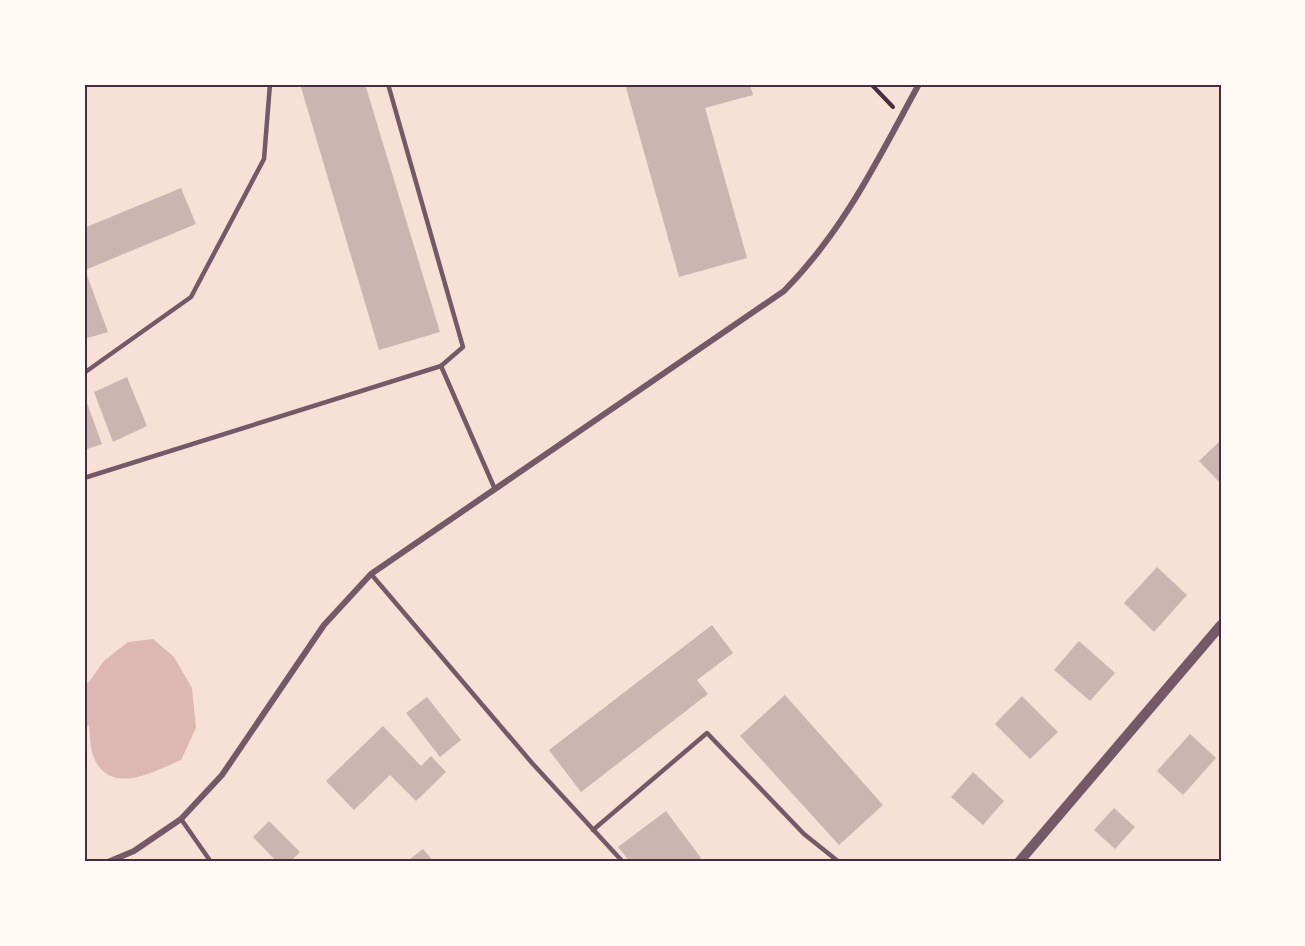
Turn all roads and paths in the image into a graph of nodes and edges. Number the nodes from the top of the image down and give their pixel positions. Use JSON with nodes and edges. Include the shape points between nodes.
{"nodes":[{"id":1,"x":270,"y":84,"type":"edge"},
{"id":2,"x":388,"y":84,"type":"edge"},
{"id":3,"x":871,"y":84,"type":"edge"},
{"id":4,"x":919,"y":84,"type":"edge"},
{"id":5,"x":902,"y":116,"type":"junction"},
{"id":6,"x":441,"y":366,"type":"junction"},
{"id":7,"x":84,"y":373,"type":"edge"},
{"id":8,"x":84,"y":478,"type":"edge"},
{"id":9,"x":494,"y":487,"type":"junction"},
{"id":10,"x":371,"y":574,"type":"junction"},
{"id":11,"x":1221,"y":626,"type":"edge"},
{"id":12,"x":181,"y":819,"type":"junction"},
{"id":13,"x":593,"y":830,"type":"junction"},
{"id":14,"x":108,"y":862,"type":"edge"},
{"id":15,"x":211,"y":862,"type":"edge"},
{"id":16,"x":623,"y":862,"type":"edge"},
{"id":17,"x":839,"y":862,"type":"edge"},
{"id":18,"x":1019,"y":862,"type":"edge"}],
"edges":[{"from":1,"to":7,"type":"lane","via":[[264,159],[191,297]]},
{"from":2,"to":6,"type":"lane","via":[[463,347]]},
{"from":3,"to":5,"type":"path"},
{"from":4,"to":5,"type":"street"},
{"from":5,"to":9,"type":"street","via":[[838,229],[815,260],[784,291]]},
{"from":6,"to":8,"type":"lane"},
{"from":6,"to":9,"type":"lane"},
{"from":9,"to":10,"type":"street"},
{"from":10,"to":12,"type":"street","via":[[324,625],[222,775]]},
{"from":10,"to":13,"type":"lane"},
{"from":11,"to":18,"type":"street"},
{"from":12,"to":14,"type":"street","via":[[134,851]]},
{"from":12,"to":15,"type":"lane"},
{"from":13,"to":16,"type":"lane"},
{"from":13,"to":17,"type":"lane","via":[[707,733],[804,834]]}]}
